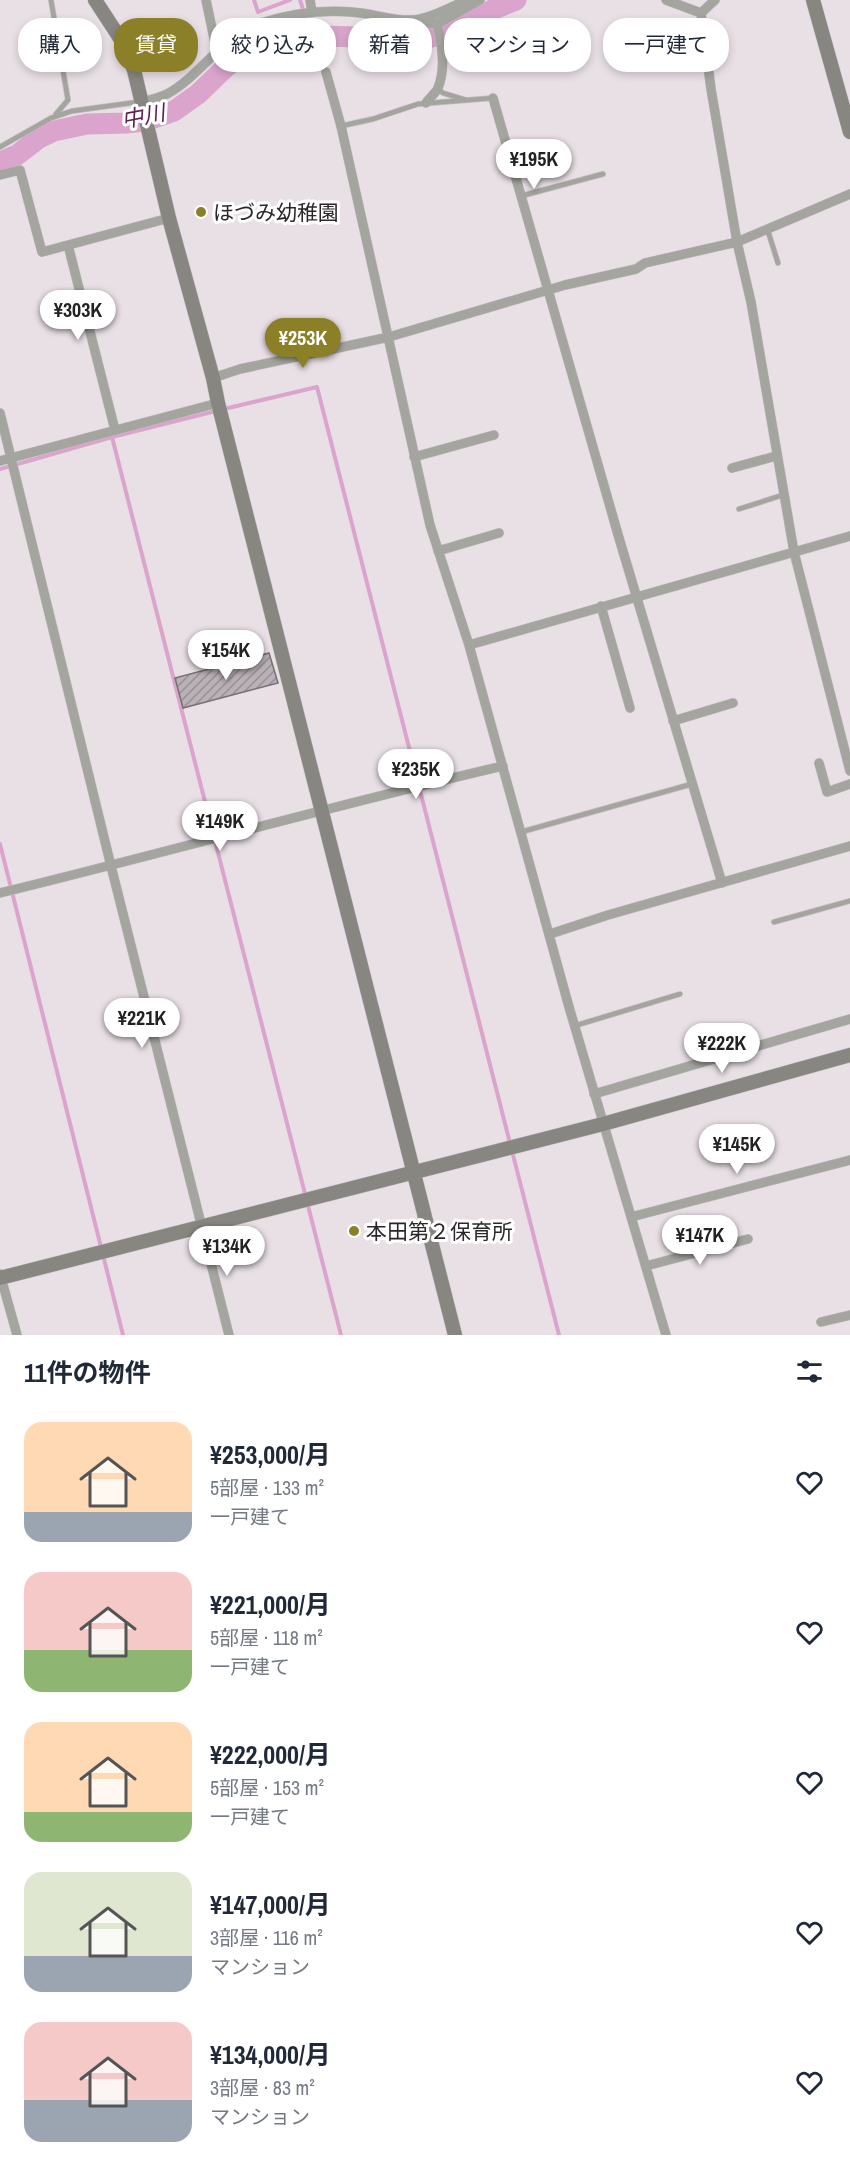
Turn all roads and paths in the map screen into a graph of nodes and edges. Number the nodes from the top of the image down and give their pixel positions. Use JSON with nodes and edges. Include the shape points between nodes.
{"nodes":[{"id":1,"x":51,"y":0,"type":"edge"},
{"id":2,"x":95,"y":0,"type":"edge"},
{"id":3,"x":206,"y":0,"type":"edge"},
{"id":4,"x":310,"y":0,"type":"edge"},
{"id":5,"x":467,"y":0,"type":"edge"},
{"id":6,"x":480,"y":0,"type":"edge"},
{"id":7,"x":666,"y":0,"type":"edge"},
{"id":8,"x":715,"y":0,"type":"edge"},
{"id":9,"x":813,"y":0,"type":"edge"},
{"id":10,"x":312,"y":12,"type":"junction"},
{"id":11,"x":701,"y":13,"type":"junction"},
{"id":12,"x":385,"y":18,"type":"edge"},
{"id":13,"x":421,"y":18,"type":"edge"},
{"id":14,"x":210,"y":19,"type":"edge"},
{"id":15,"x":432,"y":26,"type":"edge"},
{"id":16,"x":438,"y":27,"type":"junction"},
{"id":17,"x":326,"y":72,"type":"dead end"},
{"id":18,"x":438,"y":89,"type":"junction"},
{"id":19,"x":493,"y":98,"type":"joint"},
{"id":20,"x":469,"y":101,"type":"junction"},
{"id":21,"x":141,"y":102,"type":"junction"},
{"id":22,"x":426,"y":103,"type":"junction"},
{"id":23,"x":51,"y":118,"type":"junction"},
{"id":24,"x":341,"y":126,"type":"junction"},
{"id":25,"x":850,"y":132,"type":"edge"},
{"id":26,"x":0,"y":147,"type":"edge"},
{"id":27,"x":603,"y":174,"type":"dead end"},
{"id":28,"x":0,"y":175,"type":"edge"},
{"id":29,"x":850,"y":194,"type":"edge"},
{"id":30,"x":521,"y":196,"type":"junction"},
{"id":31,"x":169,"y":218,"type":"junction"},
{"id":32,"x":767,"y":228,"type":"junction"},
{"id":33,"x":737,"y":242,"type":"junction"},
{"id":34,"x":68,"y":245,"type":"junction"},
{"id":35,"x":778,"y":263,"type":"dead end"},
{"id":36,"x":548,"y":290,"type":"junction"},
{"id":37,"x":389,"y":337,"type":"junction"},
{"id":38,"x":213,"y":378,"type":"junction"},
{"id":39,"x":218,"y":403,"type":"junction"},
{"id":40,"x":0,"y":413,"type":"edge"},
{"id":41,"x":115,"y":430,"type":"junction"},
{"id":42,"x":494,"y":435,"type":"dead end"},
{"id":43,"x":776,"y":456,"type":"junction"},
{"id":44,"x":414,"y":457,"type":"junction"},
{"id":45,"x":11,"y":458,"type":"junction"},
{"id":46,"x":0,"y":461,"type":"edge"},
{"id":47,"x":732,"y":468,"type":"dead end"},
{"id":48,"x":783,"y":495,"type":"junction"},
{"id":49,"x":739,"y":510,"type":"dead end"},
{"id":50,"x":499,"y":533,"type":"dead end"},
{"id":51,"x":850,"y":536,"type":"edge"},
{"id":52,"x":438,"y":551,"type":"junction"},
{"id":53,"x":794,"y":552,"type":"junction"},
{"id":54,"x":636,"y":596,"type":"junction"},
{"id":55,"x":601,"y":606,"type":"junction"},
{"id":56,"x":469,"y":645,"type":"junction"},
{"id":57,"x":733,"y":703,"type":"dead end"},
{"id":58,"x":630,"y":708,"type":"dead end"},
{"id":59,"x":673,"y":721,"type":"junction"},
{"id":60,"x":819,"y":763,"type":"dead end"},
{"id":61,"x":503,"y":766,"type":"junction"},
{"id":62,"x":850,"y":771,"type":"edge"},
{"id":63,"x":692,"y":784,"type":"junction"},
{"id":64,"x":850,"y":784,"type":"edge"},
{"id":65,"x":322,"y":812,"type":"junction"},
{"id":66,"x":522,"y":832,"type":"junction"},
{"id":67,"x":850,"y":846,"type":"edge"},
{"id":68,"x":111,"y":866,"type":"junction"},
{"id":69,"x":722,"y":883,"type":"junction"},
{"id":70,"x":0,"y":893,"type":"edge"},
{"id":71,"x":850,"y":901,"type":"edge"},
{"id":72,"x":774,"y":922,"type":"dead end"},
{"id":73,"x":550,"y":934,"type":"junction"},
{"id":74,"x":680,"y":993,"type":"dead end"},
{"id":75,"x":850,"y":1019,"type":"edge"},
{"id":76,"x":574,"y":1026,"type":"junction"},
{"id":77,"x":850,"y":1055,"type":"edge"},
{"id":78,"x":594,"y":1094,"type":"junction"},
{"id":79,"x":603,"y":1124,"type":"junction"},
{"id":80,"x":850,"y":1160,"type":"edge"},
{"id":81,"x":414,"y":1172,"type":"junction"},
{"id":82,"x":632,"y":1217,"type":"junction"},
{"id":83,"x":200,"y":1225,"type":"junction"},
{"id":84,"x":748,"y":1239,"type":"dead end"},
{"id":85,"x":646,"y":1266,"type":"junction"},
{"id":86,"x":0,"y":1276,"type":"edge"},
{"id":87,"x":850,"y":1316,"type":"edge"},
{"id":88,"x":821,"y":1322,"type":"dead end"},
{"id":89,"x":17,"y":1335,"type":"edge"},
{"id":90,"x":229,"y":1335,"type":"edge"},
{"id":91,"x":455,"y":1335,"type":"edge"},
{"id":92,"x":666,"y":1335,"type":"edge"}],
"edges":[{"from":1,"to":23,"type":"lane","via":[[68,100]]},
{"from":2,"to":21,"type":"street","via":[[125,46]]},
{"from":3,"to":14,"type":"street"},
{"from":4,"to":10,"type":"street"},
{"from":5,"to":13,"type":"street"},
{"from":6,"to":16,"type":"street"},
{"from":7,"to":11,"type":"street"},
{"from":8,"to":11,"type":"street"},
{"from":9,"to":25,"type":"street"},
{"from":10,"to":12,"type":"street","via":[[361,13]]},
{"from":10,"to":21,"type":"street","via":[[245,30],[184,82],[165,95]]},
{"from":11,"to":33,"type":"street"},
{"from":15,"to":16,"type":"street"},
{"from":16,"to":18,"type":"street","via":[[443,61]]},
{"from":17,"to":24,"type":"street"},
{"from":18,"to":20,"type":"lane"},
{"from":18,"to":22,"type":"street"},
{"from":19,"to":20,"type":"lane"},
{"from":19,"to":30,"type":"street"},
{"from":20,"to":22,"type":"lane"},
{"from":21,"to":23,"type":"lane","via":[[72,111]]},
{"from":21,"to":31,"type":"street"},
{"from":22,"to":24,"type":"lane"},
{"from":23,"to":26,"type":"lane"},
{"from":24,"to":37,"type":"street"},
{"from":27,"to":30,"type":"lane"},
{"from":28,"to":34,"type":"street","via":[[20,170],[42,252]]},
{"from":29,"to":32,"type":"street"},
{"from":30,"to":36,"type":"street"},
{"from":31,"to":34,"type":"street"},
{"from":31,"to":38,"type":"street"},
{"from":32,"to":33,"type":"street"},
{"from":32,"to":35,"type":"lane"},
{"from":33,"to":36,"type":"street"},
{"from":33,"to":43,"type":"street","via":[[751,302]]},
{"from":34,"to":41,"type":"street"},
{"from":36,"to":37,"type":"street"},
{"from":36,"to":54,"type":"street"},
{"from":37,"to":38,"type":"street"},
{"from":37,"to":44,"type":"street"},
{"from":38,"to":39,"type":"street"},
{"from":39,"to":41,"type":"street"},
{"from":39,"to":65,"type":"street"},
{"from":40,"to":45,"type":"street"},
{"from":41,"to":45,"type":"street"},
{"from":42,"to":44,"type":"street"},
{"from":43,"to":47,"type":"street"},
{"from":43,"to":48,"type":"street"},
{"from":44,"to":52,"type":"street"},
{"from":45,"to":46,"type":"street"},
{"from":45,"to":68,"type":"street"},
{"from":48,"to":49,"type":"lane"},
{"from":48,"to":53,"type":"street"},
{"from":50,"to":52,"type":"street"},
{"from":51,"to":53,"type":"street"},
{"from":52,"to":56,"type":"street"},
{"from":53,"to":54,"type":"street"},
{"from":53,"to":62,"type":"street"},
{"from":54,"to":55,"type":"street"},
{"from":54,"to":59,"type":"street"},
{"from":55,"to":56,"type":"street"},
{"from":55,"to":58,"type":"street"},
{"from":56,"to":61,"type":"street"},
{"from":57,"to":59,"type":"street"},
{"from":59,"to":63,"type":"street"},
{"from":60,"to":64,"type":"street","via":[[827,792]]},
{"from":61,"to":65,"type":"street"},
{"from":61,"to":66,"type":"street"},
{"from":63,"to":66,"type":"lane"},
{"from":63,"to":69,"type":"street"},
{"from":65,"to":68,"type":"street"},
{"from":65,"to":81,"type":"street"},
{"from":66,"to":73,"type":"street"},
{"from":67,"to":69,"type":"street"},
{"from":68,"to":70,"type":"street"},
{"from":68,"to":83,"type":"street"},
{"from":69,"to":73,"type":"street"},
{"from":71,"to":72,"type":"lane"},
{"from":73,"to":76,"type":"street"},
{"from":74,"to":76,"type":"lane"},
{"from":75,"to":78,"type":"street"},
{"from":76,"to":78,"type":"street"},
{"from":77,"to":79,"type":"street"},
{"from":78,"to":79,"type":"street"},
{"from":79,"to":81,"type":"street"},
{"from":79,"to":82,"type":"street"},
{"from":80,"to":82,"type":"street"},
{"from":81,"to":83,"type":"street"},
{"from":81,"to":91,"type":"street"},
{"from":82,"to":85,"type":"street"},
{"from":83,"to":86,"type":"street"},
{"from":83,"to":90,"type":"street"},
{"from":84,"to":85,"type":"street"},
{"from":85,"to":92,"type":"street"},
{"from":86,"to":89,"type":"street"},
{"from":87,"to":88,"type":"street"}]}
